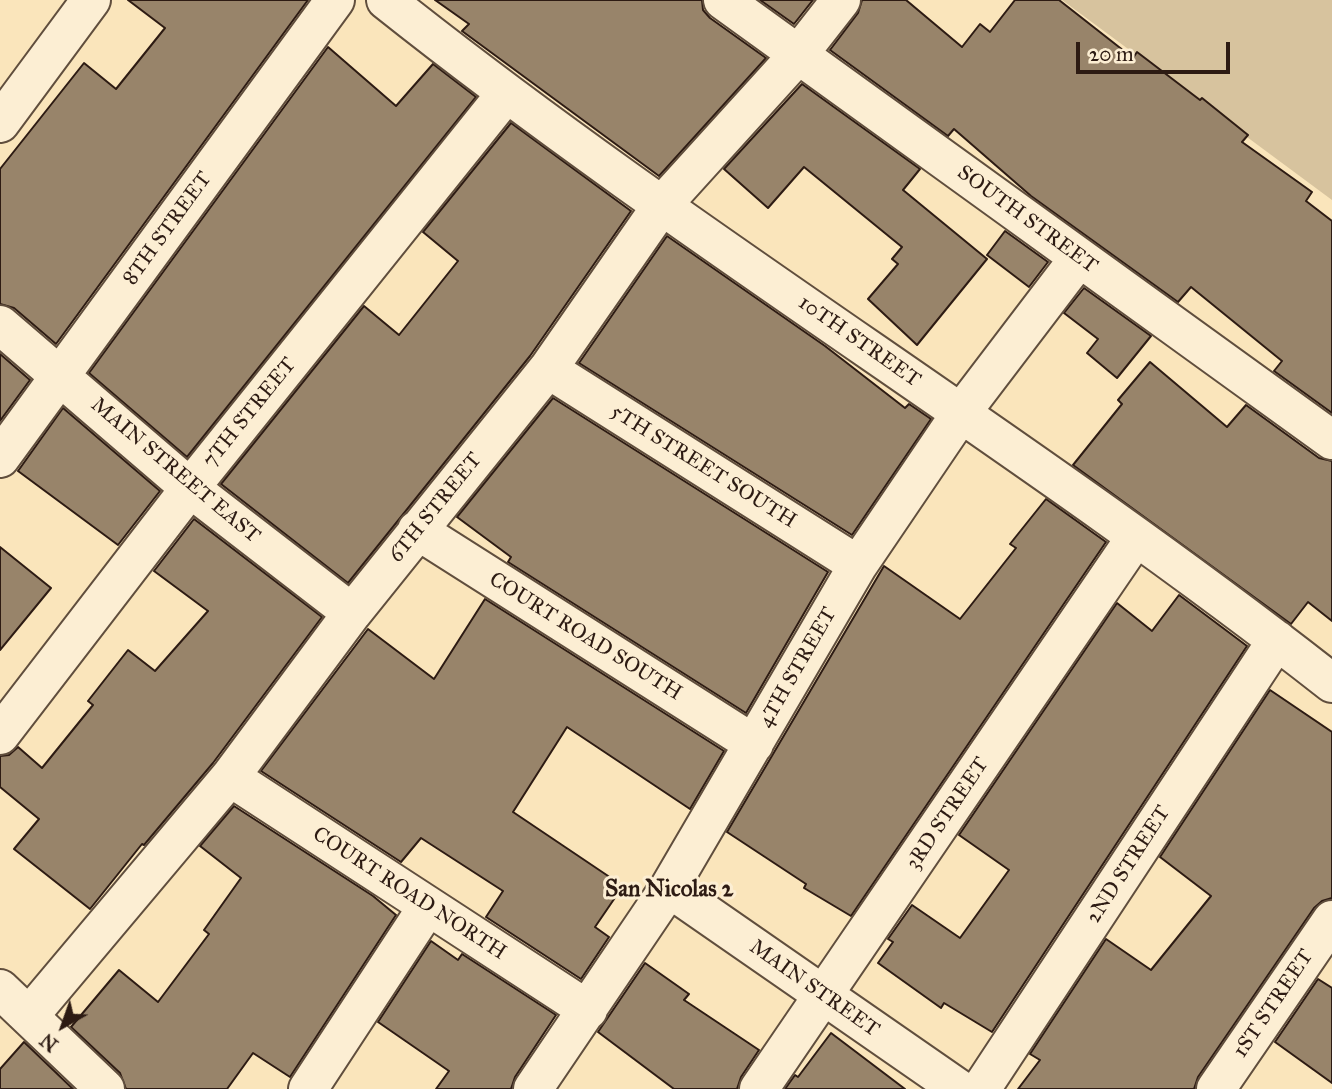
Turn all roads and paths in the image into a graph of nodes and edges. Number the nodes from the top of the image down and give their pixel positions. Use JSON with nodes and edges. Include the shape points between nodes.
{"nodes":[{"id":1,"x":91,"y":0,"type":"edge"},
{"id":2,"x":335,"y":0,"type":"edge"},
{"id":3,"x":386,"y":0,"type":"edge"},
{"id":4,"x":723,"y":0,"type":"edge"},
{"id":5,"x":841,"y":0,"type":"edge"},
{"id":6,"x":798,"y":55,"type":"junction"},
{"id":7,"x":505,"y":95,"type":"junction"},
{"id":8,"x":0,"y":123,"type":"edge"},
{"id":9,"x":662,"y":205,"type":"junction"},
{"id":10,"x":1079,"y":258,"type":"junction"},
{"id":11,"x":0,"y":325,"type":"edge"},
{"id":12,"x":548,"y":369,"type":"junction"},
{"id":13,"x":61,"y":376,"type":"junction"},
{"id":14,"x":961,"y":413,"type":"junction"},
{"id":15,"x":1332,"y":440,"type":"edge"},
{"id":16,"x":0,"y":458,"type":"edge"},
{"id":17,"x":190,"y":488,"type":"junction"},
{"id":18,"x":417,"y":530,"type":"junction"},
{"id":19,"x":1136,"y":537,"type":"junction"},
{"id":20,"x":858,"y":565,"type":"junction"},
{"id":21,"x":352,"y":613,"type":"junction"},
{"id":22,"x":1277,"y":640,"type":"junction"},
{"id":23,"x":1332,"y":683,"type":"edge"},
{"id":24,"x":0,"y":736,"type":"edge"},
{"id":25,"x":754,"y":744,"type":"junction"},
{"id":26,"x":230,"y":778,"type":"junction"},
{"id":27,"x":669,"y":888,"type":"junction"},
{"id":28,"x":428,"y":906,"type":"junction"},
{"id":29,"x":1332,"y":920,"type":"edge"},
{"id":30,"x":0,"y":989,"type":"edge"},
{"id":31,"x":824,"y":996,"type":"junction"},
{"id":32,"x":588,"y":1010,"type":"junction"},
{"id":33,"x":29,"y":1016,"type":"junction"},
{"id":34,"x":105,"y":1089,"type":"edge"},
{"id":35,"x":308,"y":1089,"type":"edge"},
{"id":36,"x":534,"y":1089,"type":"edge"},
{"id":37,"x":759,"y":1089,"type":"edge"},
{"id":38,"x":960,"y":1089,"type":"edge"},
{"id":39,"x":981,"y":1089,"type":"edge"},
{"id":40,"x":1216,"y":1089,"type":"edge"}],
"edges":[{"from":1,"to":8,"type":"street"},
{"from":2,"to":13,"type":"street","name":"8TH STREET"},
{"from":3,"to":7,"type":"street","name":"10TH STREET"},
{"from":4,"to":6,"type":"street","name":"SOUTH STREET"},
{"from":5,"to":6,"type":"street","name":"6TH STREET"},
{"from":6,"to":9,"type":"street","name":"6TH STREET"},
{"from":6,"to":10,"type":"street","name":"SOUTH STREET"},
{"from":7,"to":9,"type":"street","name":"10TH STREET"},
{"from":7,"to":17,"type":"street","name":"7TH STREET"},
{"from":9,"to":12,"type":"street","name":"6TH STREET"},
{"from":9,"to":14,"type":"street","name":"10TH STREET"},
{"from":10,"to":14,"type":"street","name":"4TH STREET"},
{"from":10,"to":15,"type":"street","name":"SOUTH STREET"},
{"from":11,"to":13,"type":"street","name":"MAIN STREET EAST"},
{"from":12,"to":18,"type":"street","name":"6TH STREET"},
{"from":12,"to":20,"type":"street","name":"5TH STREET SOUTH"},
{"from":13,"to":16,"type":"street","name":"8TH STREET"},
{"from":13,"to":17,"type":"street","name":"MAIN STREET EAST"},
{"from":14,"to":19,"type":"street","name":"10TH STREET"},
{"from":14,"to":20,"type":"street","name":"4TH STREET"},
{"from":17,"to":21,"type":"street","name":"MAIN STREET EAST"},
{"from":17,"to":24,"type":"street","name":"7TH STREET"},
{"from":18,"to":21,"type":"street","name":"6TH STREET"},
{"from":18,"to":25,"type":"street","name":"COURT ROAD SOUTH"},
{"from":19,"to":22,"type":"street","name":"10TH STREET"},
{"from":19,"to":31,"type":"street","name":"3RD STREET"},
{"from":20,"to":25,"type":"street","name":"4TH STREET"},
{"from":21,"to":26,"type":"street","name":"6TH STREET"},
{"from":22,"to":23,"type":"street","name":"10TH STREET"},
{"from":22,"to":39,"type":"street","name":"2ND STREET"},
{"from":25,"to":27,"type":"street","name":"4TH STREET"},
{"from":26,"to":28,"type":"street","name":"COURT ROAD NORTH"},
{"from":26,"to":33,"type":"street","name":"6TH STREET"},
{"from":27,"to":31,"type":"street","name":"MAIN STREET"},
{"from":27,"to":32,"type":"street","name":"4TH STREET"},
{"from":28,"to":32,"type":"street","name":"COURT ROAD NORTH"},
{"from":28,"to":35,"type":"street"},
{"from":29,"to":40,"type":"street","name":"1ST STREET"},
{"from":30,"to":33,"type":"street"},
{"from":31,"to":37,"type":"street","name":"3RD STREET"},
{"from":31,"to":38,"type":"street","name":"MAIN STREET"},
{"from":32,"to":36,"type":"street","name":"4TH STREET"},
{"from":33,"to":34,"type":"street"}]}
